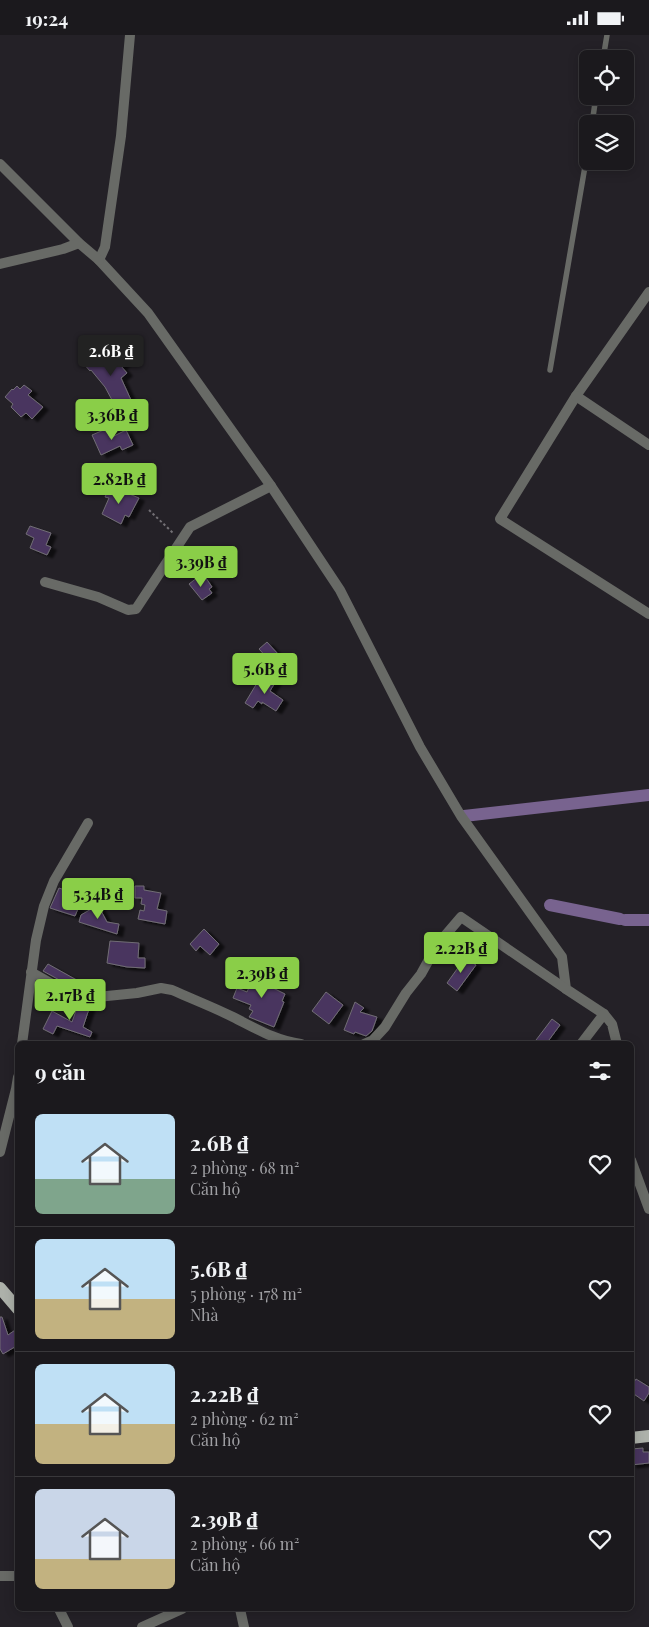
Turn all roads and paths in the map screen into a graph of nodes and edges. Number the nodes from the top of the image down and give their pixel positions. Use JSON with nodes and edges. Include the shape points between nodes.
{"nodes":[{"id":1,"x":130,"y":35,"type":"edge"},
{"id":2,"x":607,"y":35,"type":"edge"},
{"id":3,"x":604,"y":50,"type":"edge"},
{"id":4,"x":0,"y":163,"type":"edge"},
{"id":5,"x":584,"y":170,"type":"edge"},
{"id":6,"x":79,"y":243,"type":"junction"},
{"id":7,"x":99,"y":260,"type":"junction"},
{"id":8,"x":0,"y":264,"type":"edge"},
{"id":9,"x":649,"y":292,"type":"edge"},
{"id":10,"x":550,"y":370,"type":"dead end"},
{"id":11,"x":576,"y":397,"type":"junction"},
{"id":12,"x":649,"y":445,"type":"edge"},
{"id":13,"x":270,"y":486,"type":"junction"},
{"id":14,"x":149,"y":510,"type":"dead end"},
{"id":15,"x":181,"y":540,"type":"junction"},
{"id":16,"x":45,"y":583,"type":"dead end"},
{"id":17,"x":649,"y":614,"type":"edge"},
{"id":18,"x":88,"y":823,"type":"dead end"},
{"id":19,"x":31,"y":972,"type":"junction"},
{"id":20,"x":566,"y":989,"type":"junction"},
{"id":21,"x":604,"y":1014,"type":"junction"},
{"id":22,"x":22,"y":1041,"type":"edge"},
{"id":23,"x":287,"y":1041,"type":"edge"},
{"id":24,"x":371,"y":1041,"type":"edge"},
{"id":25,"x":583,"y":1041,"type":"edge"},
{"id":26,"x":616,"y":1041,"type":"edge"},
{"id":27,"x":15,"y":1093,"type":"edge"},
{"id":28,"x":0,"y":1152,"type":"edge"},
{"id":29,"x":634,"y":1168,"type":"edge"},
{"id":30,"x":649,"y":1209,"type":"edge"},
{"id":31,"x":0,"y":1288,"type":"edge"},
{"id":32,"x":15,"y":1306,"type":"edge"},
{"id":33,"x":649,"y":1436,"type":"edge"},
{"id":34,"x":634,"y":1438,"type":"edge"},
{"id":35,"x":0,"y":1576,"type":"edge"},
{"id":36,"x":15,"y":1576,"type":"edge"},
{"id":37,"x":60,"y":1611,"type":"edge"},
{"id":38,"x":178,"y":1611,"type":"edge"},
{"id":39,"x":240,"y":1611,"type":"edge"},
{"id":40,"x":68,"y":1627,"type":"edge"},
{"id":41,"x":142,"y":1627,"type":"edge"},
{"id":42,"x":244,"y":1627,"type":"edge"}],
"edges":[{"from":1,"to":7,"type":"street","via":[[116,173],[105,247]]},
{"from":2,"to":3,"type":"lane"},
{"from":4,"to":6,"type":"street"},
{"from":5,"to":10,"type":"lane"},
{"from":6,"to":7,"type":"street"},
{"from":6,"to":8,"type":"street"},
{"from":7,"to":13,"type":"street","via":[[148,313]]},
{"from":9,"to":11,"type":"street"},
{"from":11,"to":12,"type":"street"},
{"from":11,"to":17,"type":"street","via":[[500,519]]},
{"from":13,"to":15,"type":"street","via":[[190,527]]},
{"from":13,"to":20,"type":"street","via":[[340,590],[420,747],[461,816],[562,957]]},
{"from":14,"to":15,"type":"path"},
{"from":15,"to":16,"type":"street","via":[[136,609],[128,610],[98,597]]},
{"from":18,"to":19,"type":"street","via":[[54,881],[44,906]]},
{"from":19,"to":22,"type":"street"},
{"from":19,"to":23,"type":"street","via":[[72,995],[97,997],[161,988],[172,990],[253,1029]]},
{"from":20,"to":21,"type":"street"},
{"from":20,"to":24,"type":"street","via":[[461,917],[437,945],[385,1027]]},
{"from":21,"to":25,"type":"street"},
{"from":21,"to":26,"type":"street","via":[[612,1024]]},
{"from":27,"to":28,"type":"street"},
{"from":29,"to":30,"type":"street"},
{"from":31,"to":32,"type":"main road"},
{"from":33,"to":34,"type":"main road"},
{"from":35,"to":36,"type":"street"},
{"from":37,"to":40,"type":"street"},
{"from":38,"to":41,"type":"street"},
{"from":39,"to":42,"type":"street"}]}
